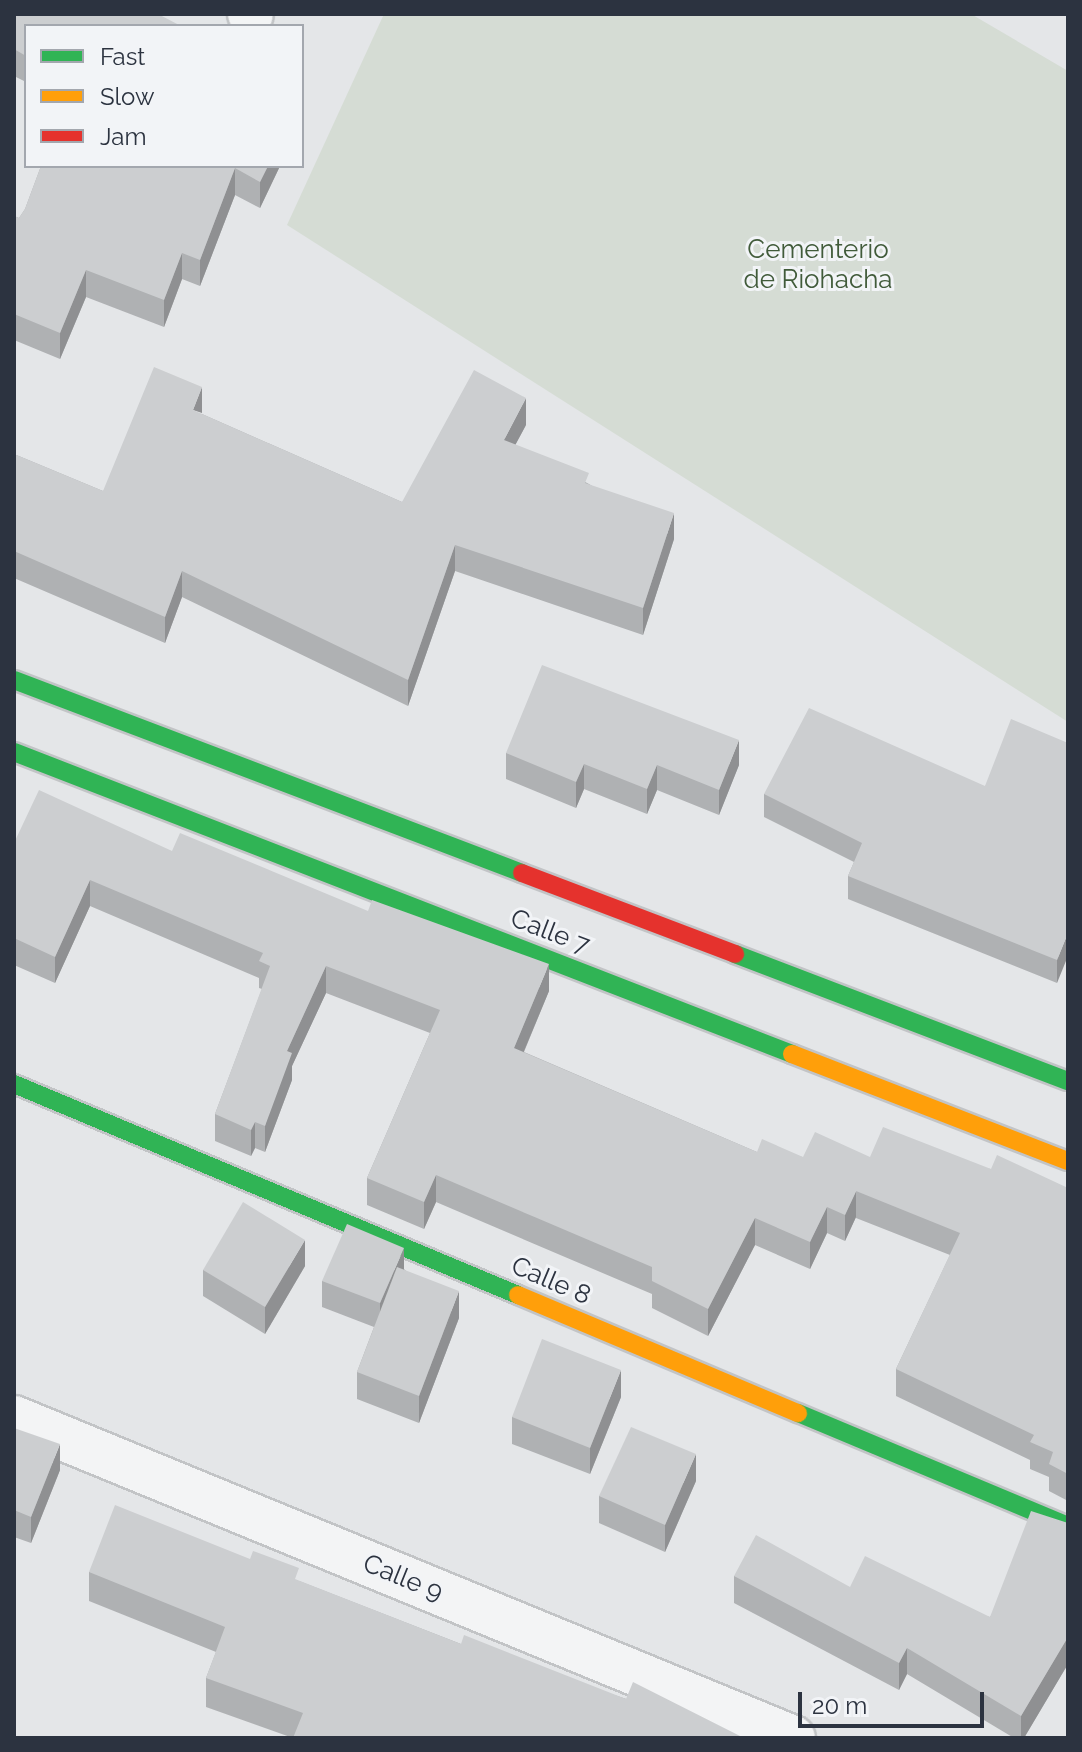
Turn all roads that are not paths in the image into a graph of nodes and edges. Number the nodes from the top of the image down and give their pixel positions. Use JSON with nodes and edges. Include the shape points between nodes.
{"nodes":[{"id":1,"x":14,"y":680,"type":"edge"},
{"id":2,"x":14,"y":752,"type":"edge"},
{"id":3,"x":1068,"y":1081,"type":"edge"},
{"id":4,"x":14,"y":1084,"type":"edge"},
{"id":5,"x":1068,"y":1161,"type":"edge"},
{"id":6,"x":14,"y":1418,"type":"edge"},
{"id":7,"x":1068,"y":1526,"type":"edge"},
{"id":8,"x":793,"y":1738,"type":"edge"}],
"edges":[{"from":1,"to":3,"type":"street","name":"Calle 7"},
{"from":2,"to":5,"type":"street","name":"Calle 7"},
{"from":4,"to":7,"type":"street","name":"Calle 8"},
{"from":6,"to":8,"type":"street","name":"Calle 9"}]}
